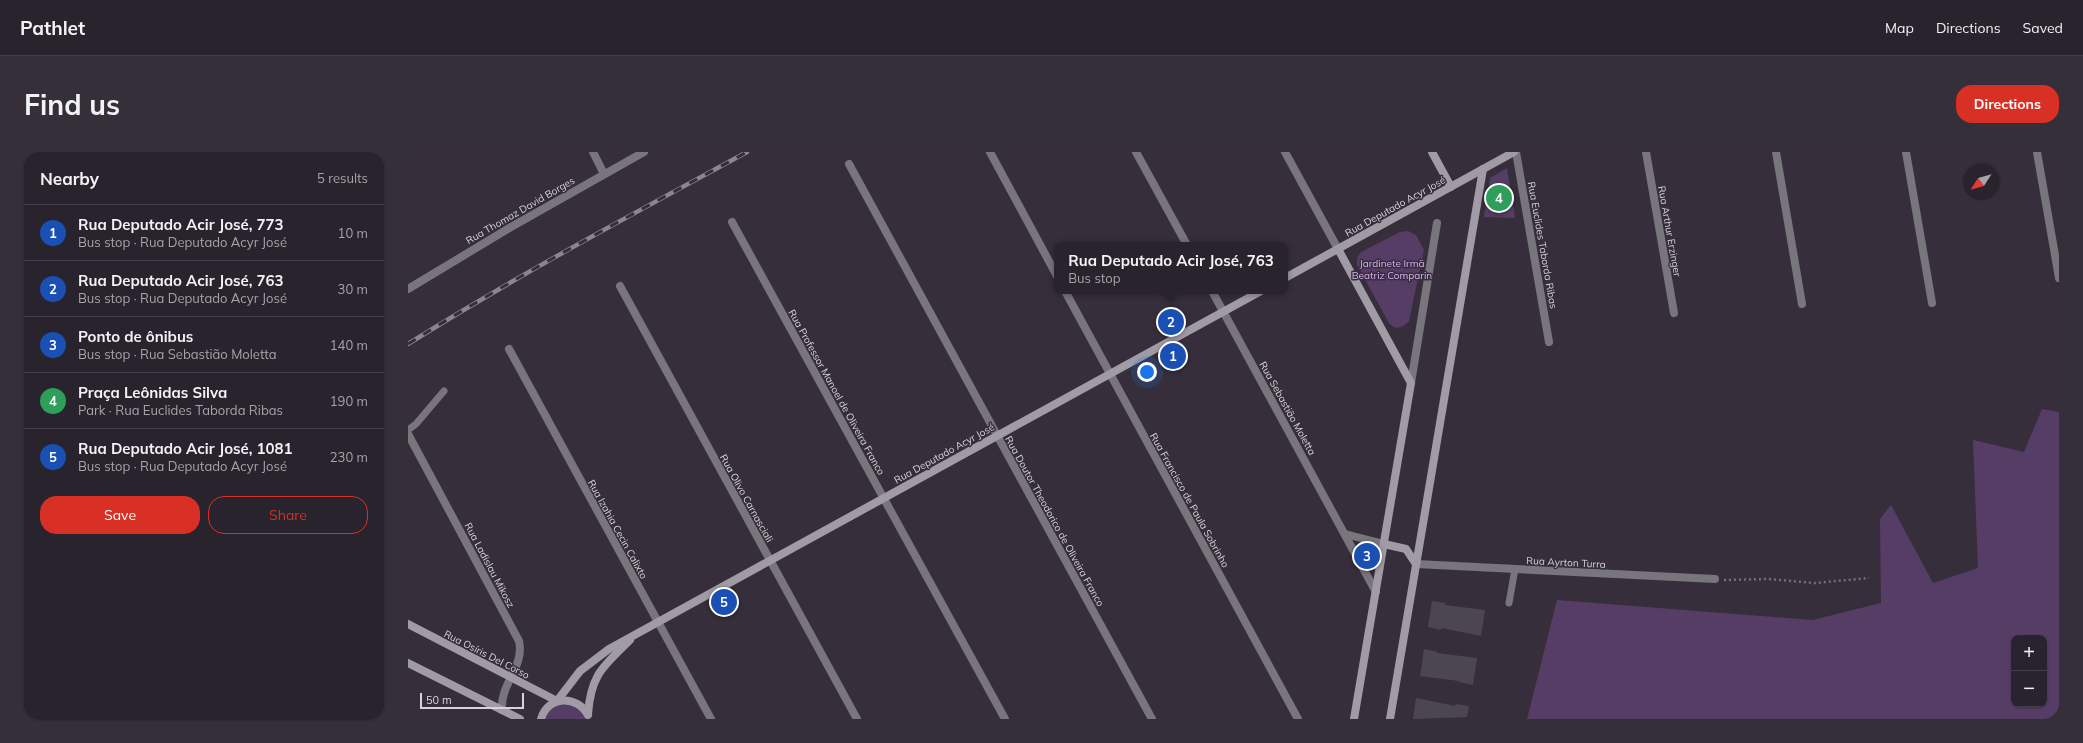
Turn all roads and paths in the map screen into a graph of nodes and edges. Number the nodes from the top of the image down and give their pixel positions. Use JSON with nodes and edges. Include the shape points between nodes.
{"nodes":[{"id":1,"x":593,"y":152,"type":"edge"},
{"id":2,"x":644,"y":152,"type":"edge"},
{"id":3,"x":990,"y":152,"type":"edge"},
{"id":4,"x":1136,"y":152,"type":"edge"},
{"id":5,"x":1285,"y":152,"type":"edge"},
{"id":6,"x":1432,"y":152,"type":"edge"},
{"id":7,"x":1515,"y":152,"type":"edge"},
{"id":8,"x":1646,"y":152,"type":"edge"},
{"id":9,"x":1776,"y":152,"type":"edge"},
{"id":10,"x":1906,"y":152,"type":"edge"},
{"id":11,"x":2037,"y":152,"type":"edge"},
{"id":12,"x":849,"y":164,"type":"dead end"},
{"id":13,"x":1483,"y":169,"type":"junction"},
{"id":14,"x":604,"y":174,"type":"junction"},
{"id":15,"x":1451,"y":187,"type":"junction"},
{"id":16,"x":732,"y":222,"type":"dead end"},
{"id":17,"x":1437,"y":223,"type":"dead end"},
{"id":18,"x":1185,"y":242,"type":"edge"},
{"id":19,"x":1338,"y":249,"type":"junction"},
{"id":20,"x":1054,"y":270,"type":"edge"},
{"id":21,"x":1288,"y":276,"type":"edge"},
{"id":22,"x":2059,"y":278,"type":"edge"},
{"id":23,"x":620,"y":286,"type":"dead end"},
{"id":24,"x":408,"y":289,"type":"edge"},
{"id":25,"x":1067,"y":294,"type":"edge"},
{"id":26,"x":1214,"y":294,"type":"edge"},
{"id":27,"x":1255,"y":294,"type":"edge"},
{"id":28,"x":1932,"y":303,"type":"dead end"},
{"id":29,"x":1802,"y":304,"type":"dead end"},
{"id":30,"x":1224,"y":311,"type":"junction"},
{"id":31,"x":1674,"y":313,"type":"dead end"},
{"id":32,"x":1549,"y":342,"type":"dead end"},
{"id":33,"x":508,"y":348,"type":"dead end"},
{"id":34,"x":1110,"y":373,"type":"junction"},
{"id":35,"x":1411,"y":383,"type":"junction"},
{"id":36,"x":444,"y":391,"type":"dead end"},
{"id":37,"x":408,"y":430,"type":"edge"},
{"id":38,"x":408,"y":434,"type":"edge"},
{"id":39,"x":997,"y":435,"type":"junction"},
{"id":40,"x":883,"y":498,"type":"junction"},
{"id":41,"x":1345,"y":534,"type":"junction"},
{"id":42,"x":1384,"y":544,"type":"junction"},
{"id":43,"x":770,"y":560,"type":"junction"},
{"id":44,"x":1416,"y":564,"type":"junction"},
{"id":45,"x":1515,"y":569,"type":"junction"},
{"id":46,"x":1869,"y":578,"type":"dead end"},
{"id":47,"x":1715,"y":579,"type":"joint"},
{"id":48,"x":1376,"y":592,"type":"junction"},
{"id":49,"x":1509,"y":602,"type":"dead end"},
{"id":50,"x":657,"y":621,"type":"junction"},
{"id":51,"x":408,"y":624,"type":"edge"},
{"id":52,"x":638,"y":632,"type":"junction"},
{"id":53,"x":408,"y":663,"type":"edge"},
{"id":54,"x":511,"y":677,"type":"junction"},
{"id":55,"x":557,"y":701,"type":"junction"},
{"id":56,"x":502,"y":710,"type":"junction"},
{"id":57,"x":589,"y":717,"type":"edge"},
{"id":58,"x":520,"y":719,"type":"edge"},
{"id":59,"x":541,"y":719,"type":"edge"},
{"id":60,"x":711,"y":719,"type":"edge"},
{"id":61,"x":857,"y":719,"type":"edge"},
{"id":62,"x":1005,"y":719,"type":"edge"},
{"id":63,"x":1152,"y":719,"type":"edge"},
{"id":64,"x":1298,"y":719,"type":"edge"},
{"id":65,"x":1354,"y":719,"type":"edge"},
{"id":66,"x":1390,"y":719,"type":"edge"}],
"edges":[{"from":1,"to":14,"type":"street"},
{"from":2,"to":14,"type":"street","name":"Rua Thomaz David Borges"},
{"from":3,"to":20,"type":"street"},
{"from":4,"to":18,"type":"street"},
{"from":5,"to":19,"type":"street"},
{"from":6,"to":15,"type":"street"},
{"from":7,"to":13,"type":"street","name":"Rua Deputado Acyr José"},
{"from":7,"to":32,"type":"street","name":"Rua Euclides Taborda Ribas"},
{"from":8,"to":31,"type":"street","name":"Rua Arthur Erzinger"},
{"from":9,"to":29,"type":"street"},
{"from":10,"to":28,"type":"street"},
{"from":11,"to":22,"type":"street"},
{"from":12,"to":39,"type":"street","name":"Rua Doutor Theodorico de Oliveira Franco"},
{"from":13,"to":15,"type":"street","name":"Rua Deputado Acyr José"},
{"from":13,"to":44,"type":"street"},
{"from":14,"to":24,"type":"street","name":"Rua Thomaz David Borges","via":[[511,226]]},
{"from":15,"to":19,"type":"street","name":"Rua Deputado Acyr José"},
{"from":16,"to":40,"type":"street","name":"Rua Professor Manoel de Oliveira Franco"},
{"from":17,"to":35,"type":"street"},
{"from":19,"to":21,"type":"street","name":"Rua Deputado Acyr José"},
{"from":19,"to":35,"type":"street"},
{"from":23,"to":43,"type":"street","name":"Rua Olivo Carnasciali"},
{"from":25,"to":34,"type":"street","name":"Rua Francisco de Paula Sobrinho"},
{"from":26,"to":30,"type":"street","name":"Rua Sebastião Moletta"},
{"from":27,"to":30,"type":"street","name":"Rua Deputado Acyr José"},
{"from":30,"to":34,"type":"street","name":"Rua Deputado Acyr José"},
{"from":30,"to":41,"type":"street","name":"Rua Sebastião Moletta"},
{"from":33,"to":50,"type":"street","name":"Rua Izahia Cecin Calixto"},
{"from":34,"to":39,"type":"street","name":"Rua Deputado Acyr José"},
{"from":34,"to":64,"type":"street","name":"Rua Francisco de Paula Sobrinho"},
{"from":35,"to":42,"type":"street"},
{"from":36,"to":37,"type":"lane"},
{"from":38,"to":54,"type":"street","name":"Rua Ladislau Mikosz","via":[[519,641],[519,661]]},
{"from":39,"to":40,"type":"street","name":"Rua Deputado Acyr José"},
{"from":39,"to":63,"type":"street","name":"Rua Doutor Theodorico de Oliveira Franco"},
{"from":40,"to":43,"type":"street","name":"Rua Deputado Acyr José"},
{"from":40,"to":62,"type":"street","name":"Rua Professor Manoel de Oliveira Franco"},
{"from":41,"to":42,"type":"street"},
{"from":41,"to":48,"type":"street","name":"Rua Sebastião Moletta"},
{"from":42,"to":44,"type":"street","via":[[1406,549]]},
{"from":42,"to":48,"type":"street"},
{"from":43,"to":50,"type":"street","name":"Rua Deputado Acyr José"},
{"from":43,"to":61,"type":"street","name":"Rua Olivo Carnasciali"},
{"from":44,"to":45,"type":"street","name":"Rua Ayrton Turra"},
{"from":44,"to":66,"type":"street"},
{"from":45,"to":47,"type":"street","name":"Rua Ayrton Turra"},
{"from":45,"to":49,"type":"lane"},
{"from":46,"to":47,"type":"path","via":[[1815,583],[1768,579]]},
{"from":48,"to":65,"type":"street"},
{"from":50,"to":52,"type":"street","name":"Rua Deputado Acyr José"},
{"from":50,"to":60,"type":"street","name":"Rua Izahia Cecin Calixto"},
{"from":51,"to":54,"type":"street","name":"Rua Osíris Del Corso"},
{"from":52,"to":55,"type":"street","name":"Rua Deputado Acyr José","via":[[593,659],[570,682]]},
{"from":52,"to":57,"type":"street","name":"Rua Deputado Acyr José","via":[[598,673],[590,693]]},
{"from":53,"to":56,"type":"street"},
{"from":54,"to":55,"type":"street","name":"Rua Osíris Del Corso"},
{"from":54,"to":56,"type":"street","name":"Rua Ladislau Mikosz","via":[[502,697]]},
{"from":55,"to":57,"type":"street","via":[[578,703]]},
{"from":55,"to":59,"type":"street","name":"Rua Deputado Acyr José","via":[[546,709]]},
{"from":56,"to":58,"type":"street"}]}
